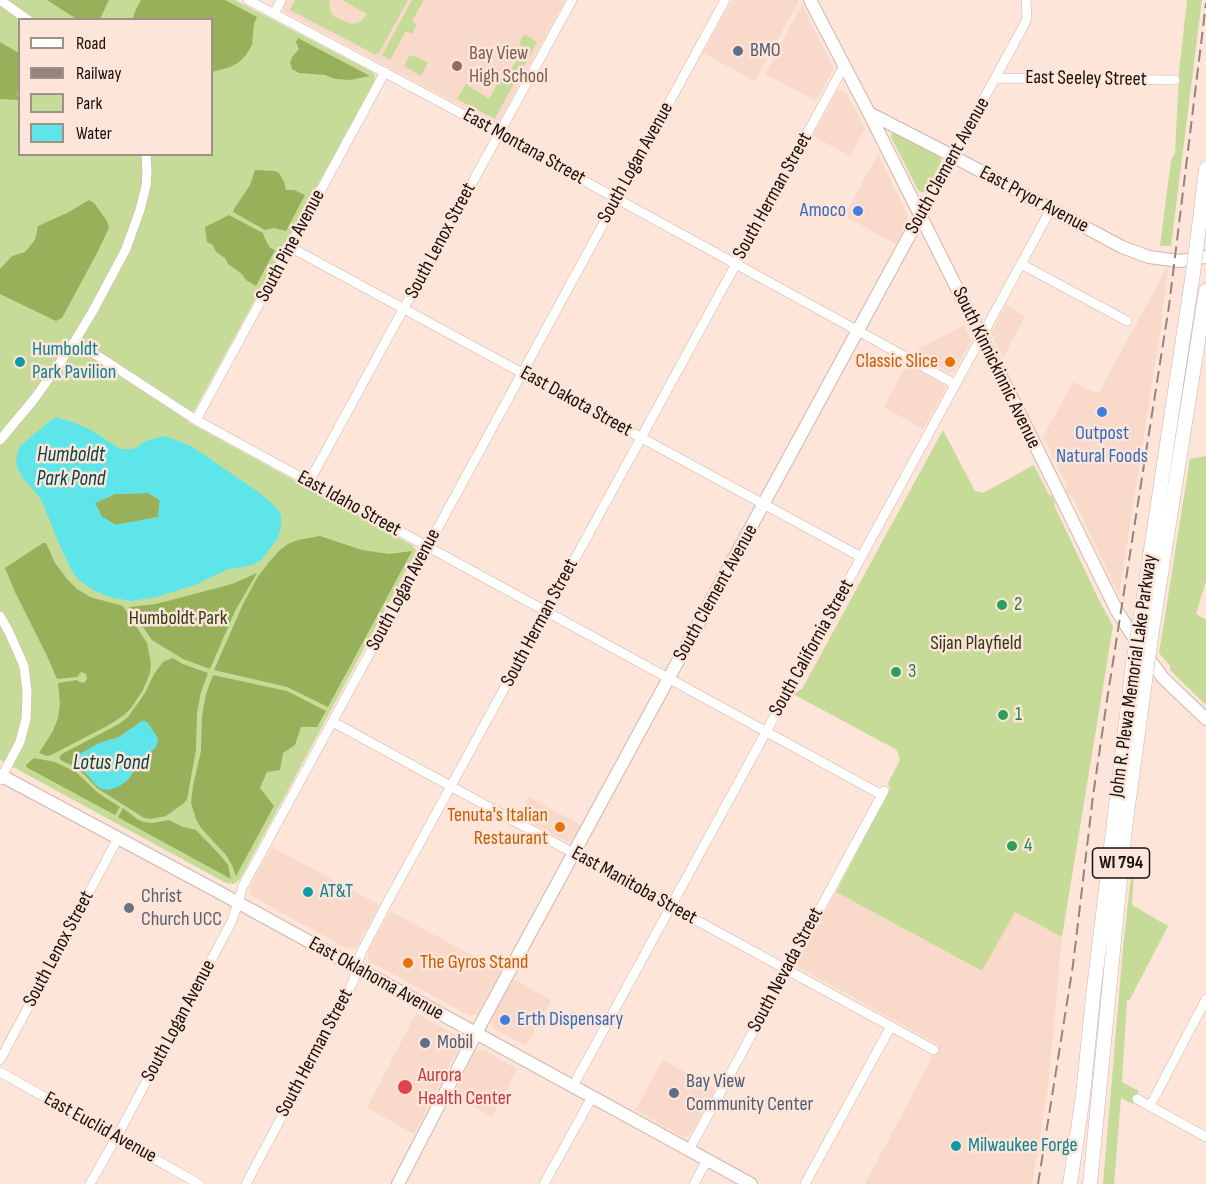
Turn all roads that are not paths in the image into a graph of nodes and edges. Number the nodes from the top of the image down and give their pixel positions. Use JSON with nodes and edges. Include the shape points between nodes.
{"nodes":[{"id":1,"x":0,"y":0,"type":"edge"},
{"id":2,"x":248,"y":0,"type":"edge"},
{"id":3,"x":281,"y":0,"type":"edge"},
{"id":4,"x":572,"y":0,"type":"edge"},
{"id":5,"x":725,"y":0,"type":"edge"},
{"id":6,"x":810,"y":0,"type":"edge"},
{"id":7,"x":1026,"y":0,"type":"edge"},
{"id":8,"x":274,"y":14,"type":"junction"},
{"id":9,"x":25,"y":18,"type":"edge"},
{"id":10,"x":844,"y":66,"type":"junction"},
{"id":11,"x":385,"y":72,"type":"junction"},
{"id":12,"x":996,"y":78,"type":"junction"},
{"id":13,"x":1175,"y":80,"type":"dead end"},
{"id":14,"x":869,"y":112,"type":"junction"},
{"id":15,"x":499,"y":134,"type":"junction"},
{"id":16,"x":146,"y":156,"type":"edge"},
{"id":17,"x":954,"y":156,"type":"junction"},
{"id":18,"x":1206,"y":169,"type":"edge"},
{"id":19,"x":616,"y":198,"type":"junction"},
{"id":20,"x":1051,"y":209,"type":"junction"},
{"id":21,"x":920,"y":216,"type":"junction"},
{"id":22,"x":290,"y":247,"type":"junction"},
{"id":23,"x":1206,"y":257,"type":"edge"},
{"id":24,"x":736,"y":263,"type":"junction"},
{"id":25,"x":1021,"y":264,"type":"junction"},
{"id":26,"x":1206,"y":291,"type":"edge"},
{"id":27,"x":404,"y":309,"type":"junction"},
{"id":28,"x":1126,"y":321,"type":"dead end"},
{"id":29,"x":858,"y":331,"type":"junction"},
{"id":30,"x":981,"y":337,"type":"junction"},
{"id":31,"x":75,"y":342,"type":"junction"},
{"id":32,"x":522,"y":372,"type":"junction"},
{"id":33,"x":956,"y":384,"type":"junction"},
{"id":34,"x":196,"y":420,"type":"junction"},
{"id":35,"x":641,"y":438,"type":"junction"},
{"id":36,"x":0,"y":440,"type":"edge"},
{"id":37,"x":309,"y":482,"type":"junction"},
{"id":38,"x":764,"y":504,"type":"junction"},
{"id":39,"x":428,"y":547,"type":"junction"},
{"id":40,"x":861,"y":557,"type":"junction"},
{"id":41,"x":546,"y":612,"type":"junction"},
{"id":42,"x":0,"y":616,"type":"edge"},
{"id":43,"x":669,"y":679,"type":"junction"},
{"id":44,"x":1206,"y":719,"type":"edge"},
{"id":45,"x":333,"y":722,"type":"junction"},
{"id":46,"x":766,"y":732,"type":"junction"},
{"id":47,"x":1,"y":777,"type":"edge"},
{"id":48,"x":452,"y":786,"type":"junction"},
{"id":49,"x":883,"y":793,"type":"joint"},
{"id":50,"x":118,"y":838,"type":"junction"},
{"id":51,"x":574,"y":853,"type":"junction"},
{"id":52,"x":237,"y":902,"type":"junction"},
{"id":53,"x":672,"y":906,"type":"junction"},
{"id":54,"x":356,"y":968,"type":"junction"},
{"id":55,"x":787,"y":969,"type":"junction"},
{"id":56,"x":1206,"y":999,"type":"edge"},
{"id":57,"x":891,"y":1026,"type":"junction"},
{"id":58,"x":476,"y":1034,"type":"junction"},
{"id":59,"x":934,"y":1050,"type":"dead end"},
{"id":60,"x":0,"y":1060,"type":"edge"},
{"id":61,"x":0,"y":1072,"type":"edge"},
{"id":62,"x":573,"y":1086,"type":"junction"},
{"id":63,"x":592,"y":1097,"type":"junction"},
{"id":64,"x":1137,"y":1099,"type":"dead end"},
{"id":65,"x":1150,"y":1106,"type":"junction"},
{"id":66,"x":1206,"y":1137,"type":"edge"},
{"id":67,"x":117,"y":1138,"type":"junction"},
{"id":68,"x":689,"y":1150,"type":"junction"},
{"id":69,"x":707,"y":1160,"type":"junction"},
{"id":70,"x":90,"y":1184,"type":"edge"},
{"id":71,"x":199,"y":1184,"type":"edge"},
{"id":72,"x":246,"y":1184,"type":"edge"},
{"id":73,"x":398,"y":1184,"type":"edge"},
{"id":74,"x":544,"y":1184,"type":"edge"},
{"id":75,"x":694,"y":1184,"type":"edge"},
{"id":76,"x":751,"y":1184,"type":"edge"},
{"id":77,"x":805,"y":1184,"type":"edge"},
{"id":78,"x":1070,"y":1184,"type":"edge"},
{"id":79,"x":1090,"y":1184,"type":"edge"}],
"edges":[{"from":1,"to":9,"type":"street"},
{"from":2,"to":8,"type":"street","name":"East Montana Street"},
{"from":3,"to":8,"type":"street"},
{"from":4,"to":15,"type":"street","name":"South Lenox Street"},
{"from":5,"to":19,"type":"street","name":"South Logan Avenue"},
{"from":6,"to":10,"type":"main road","name":"South Kinnickinnic Avenue"},
{"from":7,"to":12,"type":"street","name":"South Clement Avenue","via":[[1027,18]]},
{"from":8,"to":11,"type":"street","name":"East Montana Street"},
{"from":10,"to":14,"type":"main road","name":"South Kinnickinnic Avenue"},
{"from":10,"to":24,"type":"street","name":"South Herman Street"},
{"from":11,"to":15,"type":"street","name":"East Montana Street"},
{"from":11,"to":22,"type":"street","name":"South Pine Avenue"},
{"from":12,"to":13,"type":"street","name":"East Seeley Street"},
{"from":12,"to":17,"type":"street","name":"South Clement Avenue"},
{"from":14,"to":17,"type":"main road","name":"East Pryor Avenue"},
{"from":14,"to":21,"type":"main road","name":"South Kinnickinnic Avenue"},
{"from":15,"to":19,"type":"street","name":"East Montana Street"},
{"from":15,"to":27,"type":"street","name":"South Lenox Street"},
{"from":16,"to":31,"type":"street","via":[[146,186],[129,239]]},
{"from":17,"to":20,"type":"main road","name":"East Pryor Avenue"},
{"from":17,"to":21,"type":"street","name":"South Clement Avenue"},
{"from":18,"to":78,"type":"main road","name":"John R. Plewa Memorial Lake Parkway","number":"WI 794","bridge":true,"via":[[1133,664]]},
{"from":19,"to":24,"type":"street","name":"East Montana Street"},
{"from":19,"to":32,"type":"street","name":"South Logan Avenue"},
{"from":20,"to":23,"type":"main road","name":"East Pryor Avenue","via":[[1149,257],[1179,261]]},
{"from":20,"to":25,"type":"street","name":"South California Street"},
{"from":21,"to":29,"type":"main road","name":"South Clement Avenue"},
{"from":21,"to":30,"type":"main road","name":"South Kinnickinnic Avenue"},
{"from":22,"to":27,"type":"street","name":"East Dakota Street"},
{"from":22,"to":34,"type":"street","name":"South Pine Avenue"},
{"from":24,"to":29,"type":"street","name":"East Montana Street"},
{"from":24,"to":35,"type":"street","name":"South Herman Street"},
{"from":25,"to":28,"type":"street"},
{"from":25,"to":30,"type":"street","name":"South California Street"},
{"from":26,"to":79,"type":"main road","name":"John R. Plewa Memorial Lake Parkway","number":"WI 794","bridge":true,"via":[[1144,681],[1125,828]]},
{"from":27,"to":32,"type":"street","name":"East Dakota Street"},
{"from":27,"to":37,"type":"street","name":"South Lenox Street"},
{"from":29,"to":33,"type":"street","name":"East Montana Street"},
{"from":29,"to":38,"type":"main road","name":"South Clement Avenue"},
{"from":30,"to":33,"type":"street","name":"South California Street"},
{"from":30,"to":44,"type":"main road","name":"South Kinnickinnic Avenue","via":[[1117,611],[1163,678]]},
{"from":31,"to":34,"type":"street","name":"East Idaho Street"},
{"from":31,"to":36,"type":"street"},
{"from":32,"to":35,"type":"street","name":"East Dakota Street"},
{"from":32,"to":39,"type":"street","name":"South Logan Avenue"},
{"from":33,"to":40,"type":"street","name":"South California Street"},
{"from":34,"to":37,"type":"street","name":"East Idaho Street"},
{"from":35,"to":38,"type":"street","name":"East Dakota Street"},
{"from":35,"to":41,"type":"street","name":"South Herman Street"},
{"from":37,"to":39,"type":"street","name":"East Idaho Street"},
{"from":38,"to":40,"type":"street","name":"East Dakota Street"},
{"from":38,"to":43,"type":"main road","name":"South Clement Avenue"},
{"from":39,"to":41,"type":"street","name":"East Idaho Street"},
{"from":39,"to":45,"type":"street","name":"South Logan Avenue"},
{"from":40,"to":46,"type":"street","name":"South California Street"},
{"from":41,"to":43,"type":"street","name":"East Idaho Street"},
{"from":41,"to":48,"type":"street","name":"South Herman Street"},
{"from":42,"to":47,"type":"street","via":[[24,666],[27,692],[20,742]]},
{"from":43,"to":46,"type":"street","name":"East Idaho Street"},
{"from":43,"to":51,"type":"main road","name":"South Clement Avenue"},
{"from":45,"to":48,"type":"street","name":"East Manitoba Street"},
{"from":45,"to":52,"type":"street","name":"South Logan Avenue"},
{"from":46,"to":49,"type":"street","name":"East Idaho Street"},
{"from":46,"to":53,"type":"street","name":"South California Street"},
{"from":47,"to":50,"type":"main road","name":"East Oklahoma Avenue"},
{"from":48,"to":51,"type":"street","name":"East Manitoba Street"},
{"from":48,"to":54,"type":"street","name":"South Herman Street"},
{"from":49,"to":55,"type":"street","name":"South Nevada Street"},
{"from":50,"to":52,"type":"main road","name":"East Oklahoma Avenue"},
{"from":50,"to":60,"type":"street","name":"South Lenox Street"},
{"from":51,"to":53,"type":"street","name":"East Manitoba Street"},
{"from":51,"to":58,"type":"main road","name":"South Clement Avenue"},
{"from":52,"to":54,"type":"main road","name":"East Oklahoma Avenue"},
{"from":52,"to":67,"type":"street","name":"South Logan Avenue","via":[[232,920]]},
{"from":53,"to":55,"type":"street","name":"East Manitoba Street"},
{"from":53,"to":62,"type":"street","name":"South California Street"},
{"from":54,"to":58,"type":"main road","name":"East Oklahoma Avenue"},
{"from":54,"to":72,"type":"street","name":"South Herman Street"},
{"from":55,"to":57,"type":"street","name":"East Manitoba Street"},
{"from":55,"to":68,"type":"street","name":"South Nevada Street"},
{"from":56,"to":65,"type":"street"},
{"from":57,"to":59,"type":"street","name":"East Manitoba Street"},
{"from":57,"to":77,"type":"street"},
{"from":58,"to":62,"type":"main road","name":"East Oklahoma Avenue"},
{"from":58,"to":73,"type":"main road","name":"South Clement Avenue"},
{"from":61,"to":67,"type":"street","name":"East Euclid Avenue"},
{"from":62,"to":63,"type":"main road","name":"East Oklahoma Avenue"},
{"from":63,"to":68,"type":"main road","name":"East Oklahoma Avenue"},
{"from":63,"to":74,"type":"street"},
{"from":64,"to":65,"type":"street"},
{"from":65,"to":66,"type":"street"},
{"from":67,"to":70,"type":"street","name":"South Logan Avenue"},
{"from":67,"to":71,"type":"street","name":"East Euclid Avenue"},
{"from":68,"to":69,"type":"main road","name":"East Oklahoma Avenue"},
{"from":69,"to":75,"type":"street"},
{"from":69,"to":76,"type":"main road","name":"East Oklahoma Avenue"}]}
